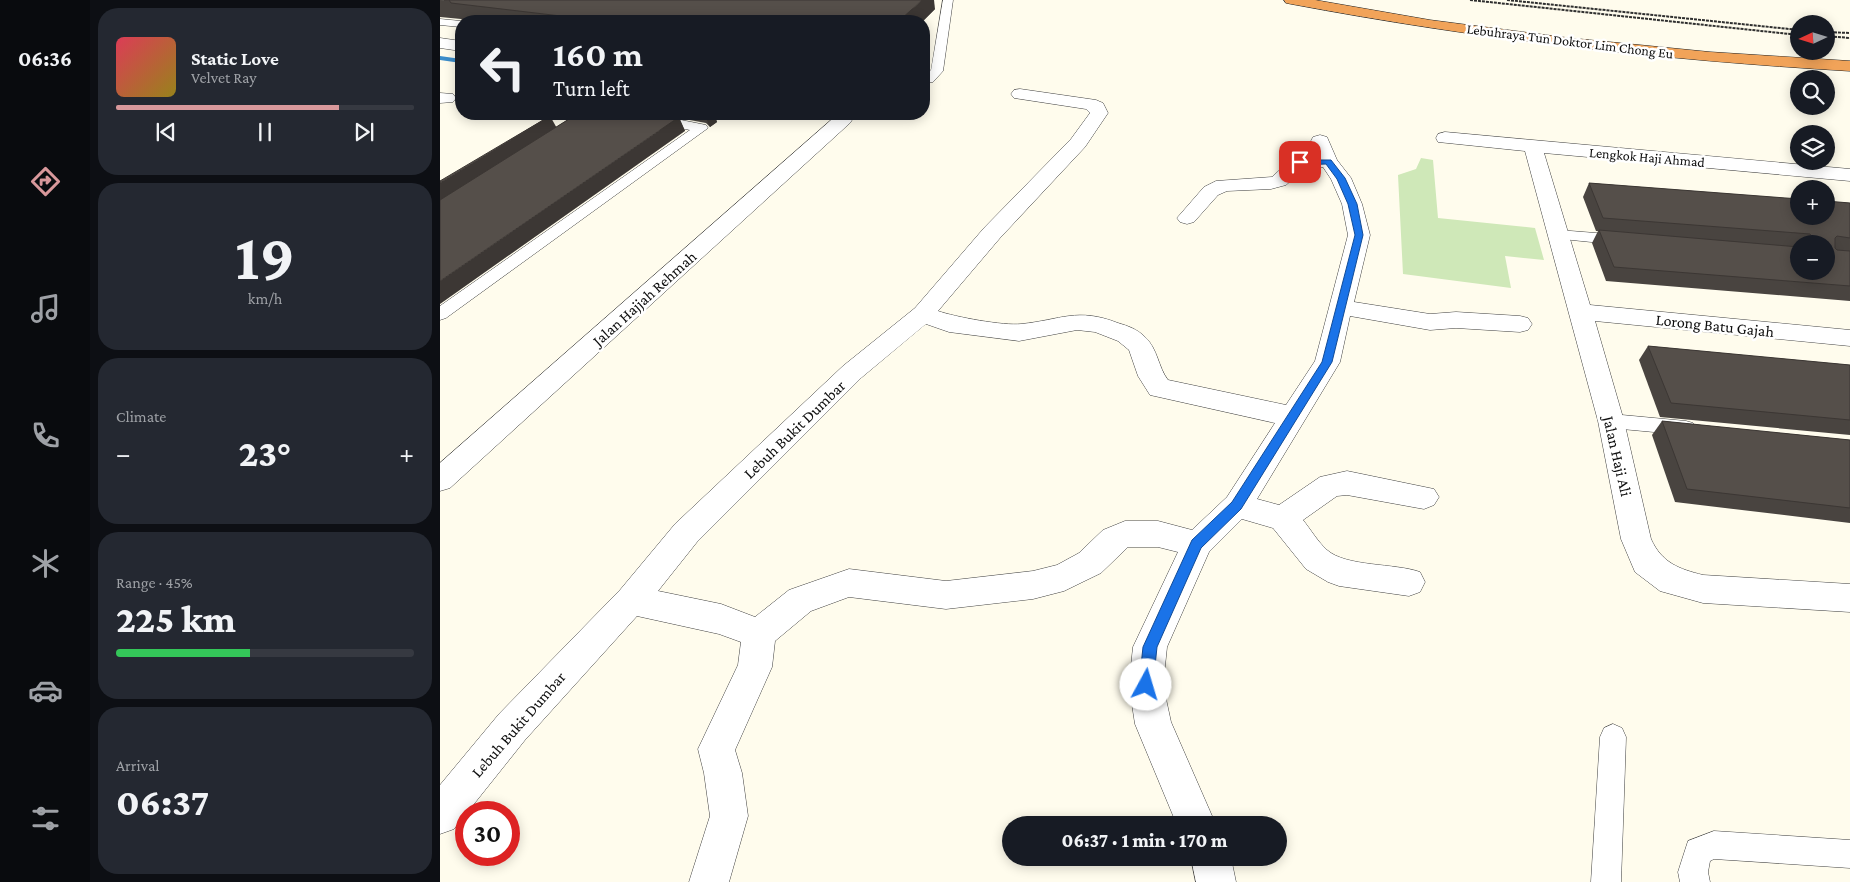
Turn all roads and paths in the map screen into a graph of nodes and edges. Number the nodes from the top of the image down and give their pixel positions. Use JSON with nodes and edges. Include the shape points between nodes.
{"nodes":[{"id":1,"x":948,"y":0,"type":"edge"},
{"id":2,"x":1291,"y":0,"type":"edge"},
{"id":3,"x":1470,"y":0,"type":"edge"},
{"id":4,"x":1507,"y":0,"type":"edge"},
{"id":5,"x":440,"y":22,"type":"edge"},
{"id":6,"x":455,"y":23,"type":"edge"},
{"id":7,"x":1790,"y":29,"type":"edge"},
{"id":8,"x":1835,"y":32,"type":"edge"},
{"id":9,"x":1850,"y":33,"type":"edge"},
{"id":10,"x":1790,"y":34,"type":"edge"},
{"id":11,"x":1835,"y":37,"type":"edge"},
{"id":12,"x":1850,"y":38,"type":"edge"},
{"id":13,"x":440,"y":43,"type":"edge"},
{"id":14,"x":455,"y":45,"type":"edge"},
{"id":15,"x":1850,"y":66,"type":"edge"},
{"id":16,"x":930,"y":77,"type":"edge"},
{"id":17,"x":1020,"y":94,"type":"dead end"},
{"id":18,"x":663,"y":120,"type":"edge"},
{"id":19,"x":843,"y":120,"type":"edge"},
{"id":20,"x":1445,"y":138,"type":"dead end"},
{"id":21,"x":1533,"y":146,"type":"junction"},
{"id":22,"x":1850,"y":175,"type":"edge"},
{"id":23,"x":1187,"y":218,"type":"dead end"},
{"id":24,"x":1558,"y":234,"type":"junction"},
{"id":25,"x":1635,"y":241,"type":"edge"},
{"id":26,"x":1340,"y":307,"type":"junction"},
{"id":27,"x":1580,"y":312,"type":"junction"},
{"id":28,"x":440,"y":314,"type":"edge"},
{"id":29,"x":923,"y":314,"type":"junction"},
{"id":30,"x":1520,"y":324,"type":"dead end"},
{"id":31,"x":1850,"y":338,"type":"edge"},
{"id":32,"x":1294,"y":417,"type":"junction"},
{"id":33,"x":1611,"y":421,"type":"junction"},
{"id":34,"x":1707,"y":430,"type":"edge"},
{"id":35,"x":440,"y":480,"type":"edge"},
{"id":36,"x":1424,"y":497,"type":"dead end"},
{"id":37,"x":1237,"y":506,"type":"junction"},
{"id":38,"x":1283,"y":518,"type":"junction"},
{"id":39,"x":1196,"y":544,"type":"junction"},
{"id":40,"x":1409,"y":582,"type":"dead end"},
{"id":41,"x":1850,"y":598,"type":"edge"},
{"id":42,"x":631,"y":600,"type":"junction"},
{"id":43,"x":759,"y":634,"type":"junction"},
{"id":44,"x":1613,"y":737,"type":"dead end"},
{"id":45,"x":440,"y":815,"type":"edge"},
{"id":46,"x":1193,"y":816,"type":"edge"},
{"id":47,"x":1850,"y":854,"type":"edge"},
{"id":48,"x":1214,"y":866,"type":"edge"},
{"id":49,"x":709,"y":882,"type":"edge"},
{"id":50,"x":1216,"y":882,"type":"edge"},
{"id":51,"x":1606,"y":882,"type":"edge"},
{"id":52,"x":1695,"y":882,"type":"edge"}],
"edges":[{"from":1,"to":16,"type":"lane","via":[[937,71]]},
{"from":2,"to":15,"type":"highway","name":"Lebuhraya Tun Doktor Lim Chong Eu","via":[[1434,24],[1650,52]]},
{"from":3,"to":10,"type":"path"},
{"from":4,"to":7,"type":"path"},
{"from":5,"to":6,"type":"lane"},
{"from":8,"to":9,"type":"path"},
{"from":11,"to":12,"type":"path"},
{"from":13,"to":14,"type":"street"},
{"from":17,"to":29,"type":"street","name":"Lebuh Bukit Dumbar","via":[[1090,104],[1099,113],[1078,143],[992,234]]},
{"from":18,"to":28,"type":"lane","via":[[701,128]]},
{"from":19,"to":35,"type":"street","name":"Jalan Hajjah Rehmah"},
{"from":20,"to":21,"type":"street","name":"Lengkok Haji Ahmad"},
{"from":21,"to":22,"type":"street","name":"Lengkok Haji Ahmad"},
{"from":21,"to":24,"type":"street","name":"Jalan Haji Ali"},
{"from":23,"to":26,"type":"street","via":[[1211,191],[1223,185],[1279,180],[1300,162],[1324,151],[1352,204],[1359,235]]},
{"from":24,"to":25,"type":"lane"},
{"from":24,"to":27,"type":"street","name":"Jalan Haji Ali"},
{"from":26,"to":30,"type":"street","via":[[1430,322],[1456,320]]},
{"from":26,"to":32,"type":"street","via":[[1327,362]]},
{"from":27,"to":31,"type":"street","name":"Lorong Batu Gajah"},
{"from":27,"to":33,"type":"street","name":"Jalan Haji Ali"},
{"from":29,"to":32,"type":"street","via":[[949,324],[1019,333],[1077,322],[1098,324],[1127,335],[1138,344],[1159,388]]},
{"from":29,"to":42,"type":"street","name":"Lebuh Bukit Dumbar","via":[[852,372],[686,533]]},
{"from":32,"to":37,"type":"street"},
{"from":33,"to":34,"type":"lane"},
{"from":33,"to":41,"type":"street","name":"Jalan Haji Ali","via":[[1636,540],[1646,562],[1671,581],[1703,588]]},
{"from":36,"to":38,"type":"street","via":[[1347,483],[1330,485]]},
{"from":37,"to":38,"type":"street"},
{"from":37,"to":39,"type":"street"},
{"from":38,"to":40,"type":"street","via":[[1317,560],[1339,572]]},
{"from":39,"to":43,"type":"street","via":[[1158,534],[1125,534],[1114,539],[1090,563],[1064,577],[1033,585],[946,595],[849,583],[800,600]]},
{"from":39,"to":46,"type":"street","via":[[1150,647],[1146,685],[1153,724]]},
{"from":42,"to":43,"type":"street","via":[[721,618]]},
{"from":42,"to":45,"type":"street","name":"Lebuh Bukit Dumbar","via":[[512,727]]},
{"from":43,"to":49,"type":"street","via":[[754,667],[716,749],[729,816]]},
{"from":44,"to":51,"type":"lane"},
{"from":47,"to":52,"type":"lane","via":[[1714,845],[1698,851],[1693,872]]},
{"from":48,"to":50,"type":"street"}]}
